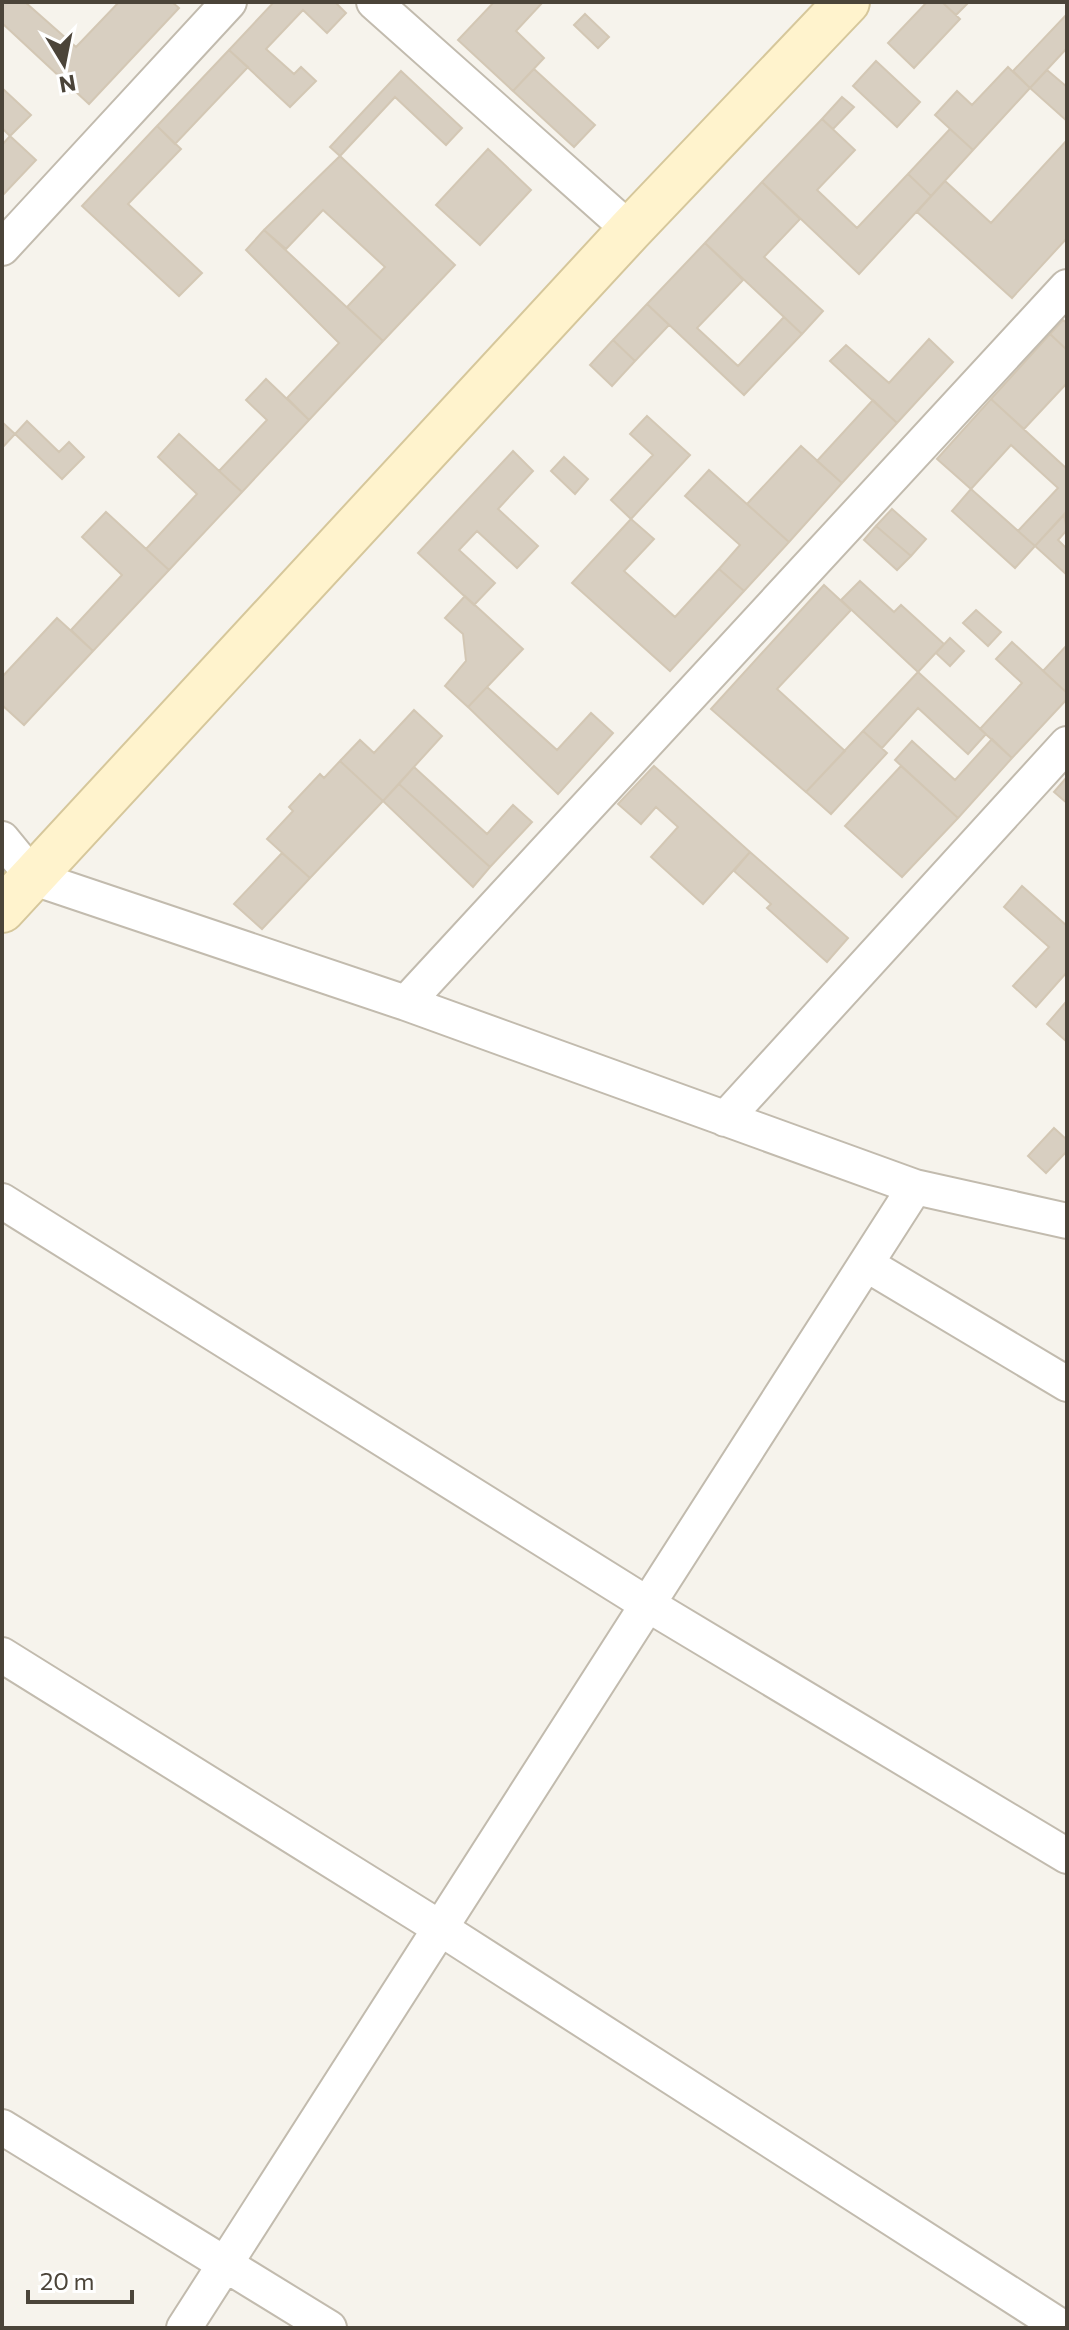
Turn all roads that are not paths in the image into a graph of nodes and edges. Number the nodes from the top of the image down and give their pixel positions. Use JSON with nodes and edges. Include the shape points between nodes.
{"nodes":[{"id":1,"x":229,"y":2,"type":"edge"},
{"id":2,"x":374,"y":2,"type":"edge"},
{"id":3,"x":847,"y":2,"type":"edge"},
{"id":4,"x":630,"y":230,"type":"junction"},
{"id":5,"x":2,"y":248,"type":"edge"},
{"id":6,"x":1067,"y":287,"type":"edge"},
{"id":7,"x":1067,"y":744,"type":"edge"},
{"id":8,"x":2,"y":839,"type":"edge"},
{"id":9,"x":34,"y":878,"type":"junction"},
{"id":10,"x":2,"y":910,"type":"edge"},
{"id":11,"x":406,"y":1003,"type":"junction"},
{"id":12,"x":725,"y":1119,"type":"junction"},
{"id":13,"x":915,"y":1187,"type":"junction"},
{"id":14,"x":2,"y":1201,"type":"edge"},
{"id":15,"x":1061,"y":1210,"type":"edge"},
{"id":16,"x":866,"y":1264,"type":"junction"},
{"id":17,"x":1067,"y":1384,"type":"edge"},
{"id":18,"x":647,"y":1604,"type":"junction"},
{"id":19,"x":2,"y":1655,"type":"edge"},
{"id":20,"x":1067,"y":1856,"type":"edge"},
{"id":21,"x":440,"y":1928,"type":"junction"},
{"id":22,"x":2,"y":2127,"type":"edge"},
{"id":23,"x":225,"y":2264,"type":"junction"},
{"id":24,"x":184,"y":2328,"type":"edge"},
{"id":25,"x":329,"y":2328,"type":"edge"},
{"id":26,"x":1063,"y":2328,"type":"edge"}],
"edges":[{"from":1,"to":5,"type":"street"},
{"from":2,"to":4,"type":"street"},
{"from":3,"to":4,"type":"street"},
{"from":4,"to":9,"type":"street"},
{"from":6,"to":11,"type":"street"},
{"from":7,"to":12,"type":"street"},
{"from":8,"to":9,"type":"street"},
{"from":9,"to":10,"type":"street"},
{"from":9,"to":11,"type":"street"},
{"from":11,"to":12,"type":"street"},
{"from":12,"to":13,"type":"street"},
{"from":13,"to":15,"type":"street"},
{"from":13,"to":16,"type":"street"},
{"from":14,"to":18,"type":"street"},
{"from":16,"to":17,"type":"street"},
{"from":16,"to":18,"type":"street"},
{"from":18,"to":20,"type":"street"},
{"from":18,"to":21,"type":"street"},
{"from":19,"to":21,"type":"street"},
{"from":21,"to":23,"type":"street"},
{"from":21,"to":26,"type":"street"},
{"from":22,"to":23,"type":"street"},
{"from":23,"to":24,"type":"street"},
{"from":23,"to":25,"type":"street"}]}
